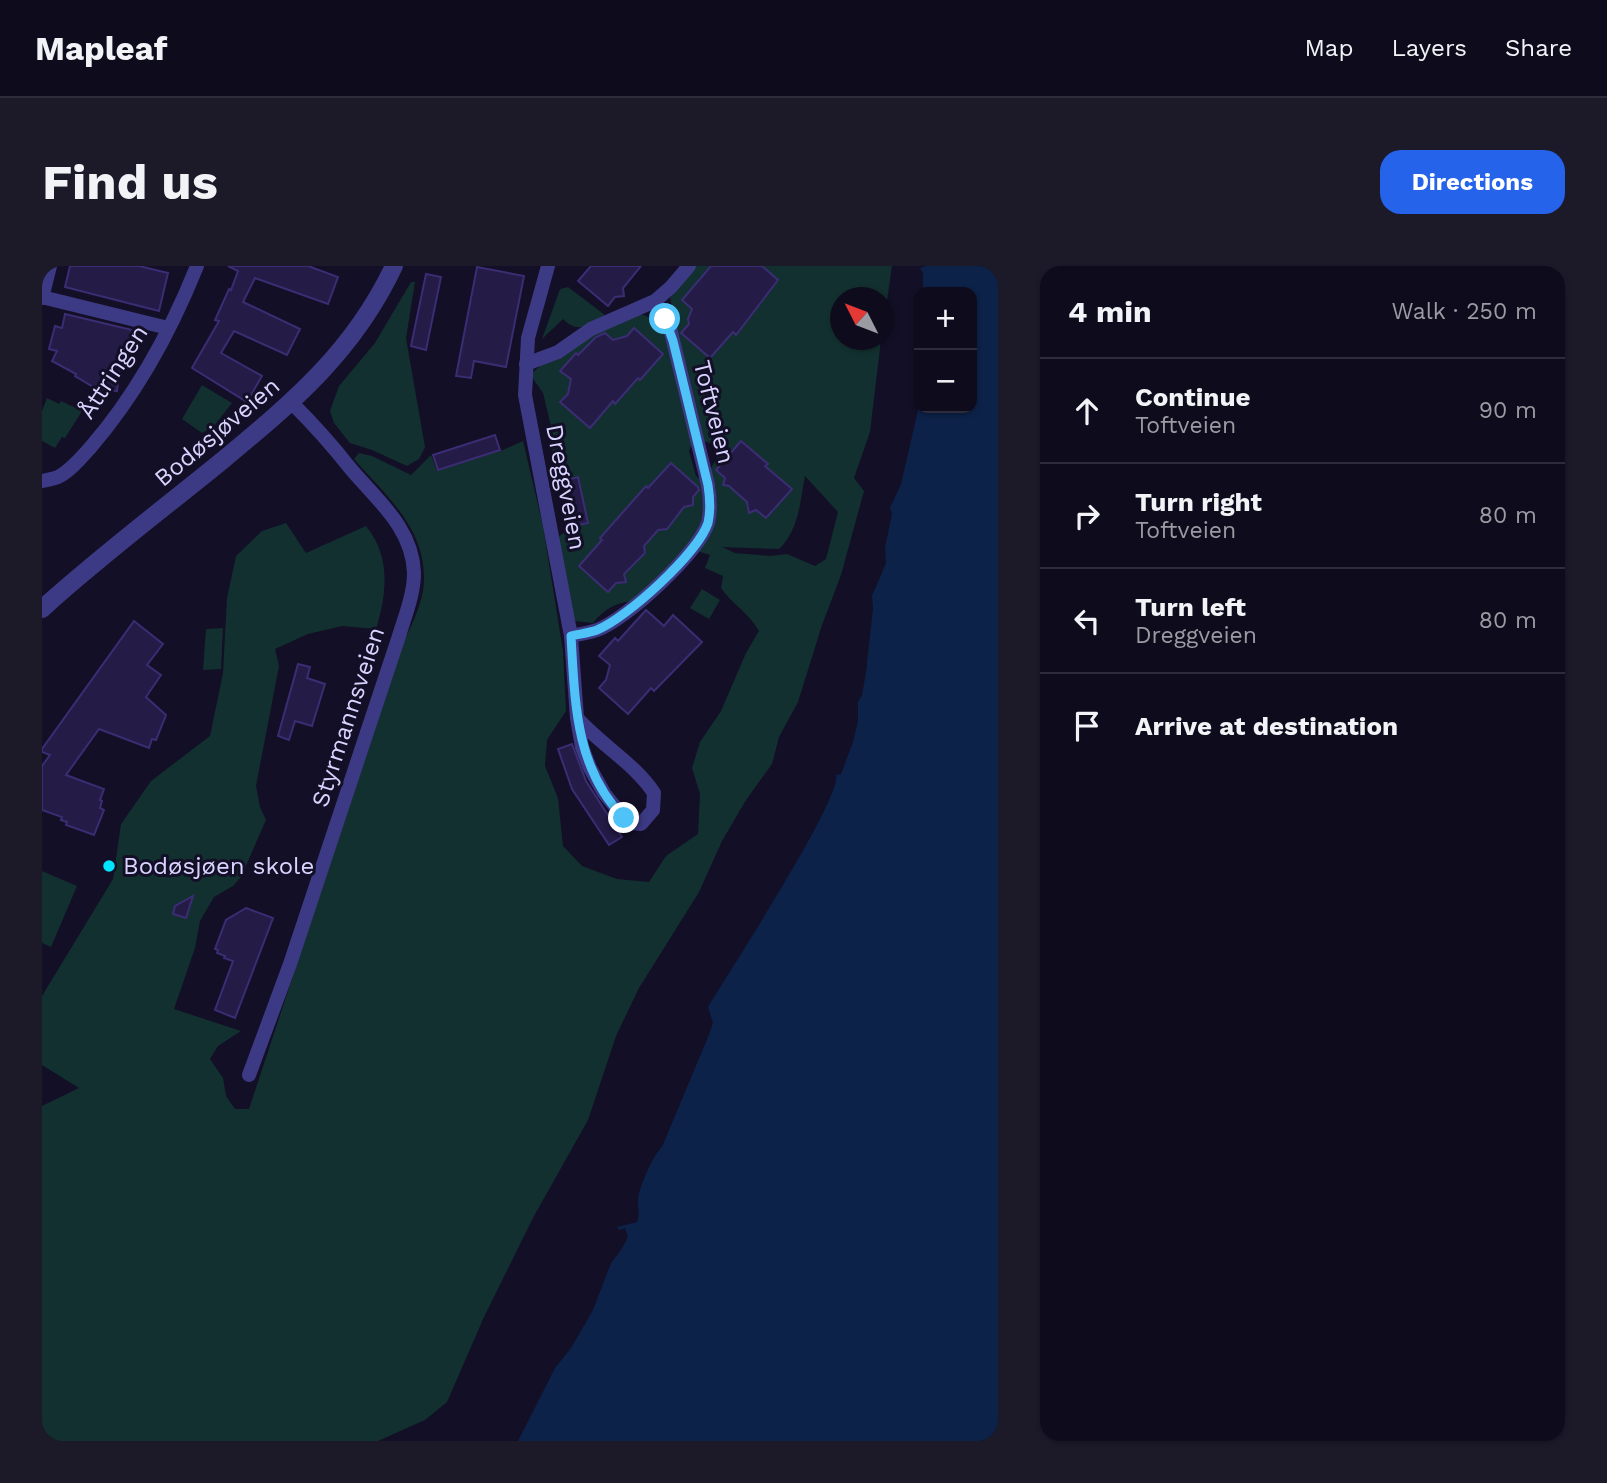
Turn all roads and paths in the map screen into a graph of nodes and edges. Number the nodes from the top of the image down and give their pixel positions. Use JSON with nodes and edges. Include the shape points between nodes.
{"nodes":[{"id":1,"x":50,"y":266,"type":"edge"},
{"id":2,"x":197,"y":266,"type":"edge"},
{"id":3,"x":394,"y":266,"type":"edge"},
{"id":4,"x":548,"y":266,"type":"edge"},
{"id":5,"x":688,"y":266,"type":"edge"},
{"id":6,"x":42,"y":298,"type":"edge"},
{"id":7,"x":655,"y":301,"type":"junction"},
{"id":8,"x":168,"y":328,"type":"junction"},
{"id":9,"x":526,"y":364,"type":"junction"},
{"id":10,"x":292,"y":403,"type":"junction"},
{"id":11,"x":42,"y":481,"type":"edge"},
{"id":12,"x":42,"y":609,"type":"edge"},
{"id":13,"x":571,"y":636,"type":"junction"},
{"id":14,"x":576,"y":719,"type":"junction"},
{"id":15,"x":249,"y":1075,"type":"dead end"}],
"edges":[{"from":1,"to":6,"type":"street"},
{"from":2,"to":8,"type":"street","name":"Åttringen"},
{"from":3,"to":10,"type":"street","name":"Bodøsjøveien","via":[[352,338]]},
{"from":4,"to":9,"type":"street","name":"Dreggveien","via":[[528,338]]},
{"from":5,"to":7,"type":"street"},
{"from":6,"to":8,"type":"street"},
{"from":7,"to":9,"type":"street"},
{"from":7,"to":13,"type":"street","name":"Toftveien","via":[[670,328],[708,485],[707,524],[692,549],[639,603],[596,631]]},
{"from":8,"to":11,"type":"street","name":"Åttringen","via":[[100,436],[69,469]]},
{"from":9,"to":13,"type":"street","name":"Dreggveien","via":[[525,395]]},
{"from":10,"to":12,"type":"street","name":"Bodøsjøveien"},
{"from":10,"to":15,"type":"street","name":"Styrmannsveien","via":[[391,513],[408,544],[414,572],[399,636]]},
{"from":13,"to":14,"type":"street","name":"Dreggveien"},
{"from":14,"to":14,"type":"street","name":"Dreggveien","via":[[586,757],[604,793],[631,824],[641,824],[653,810],[654,793]]}]}
